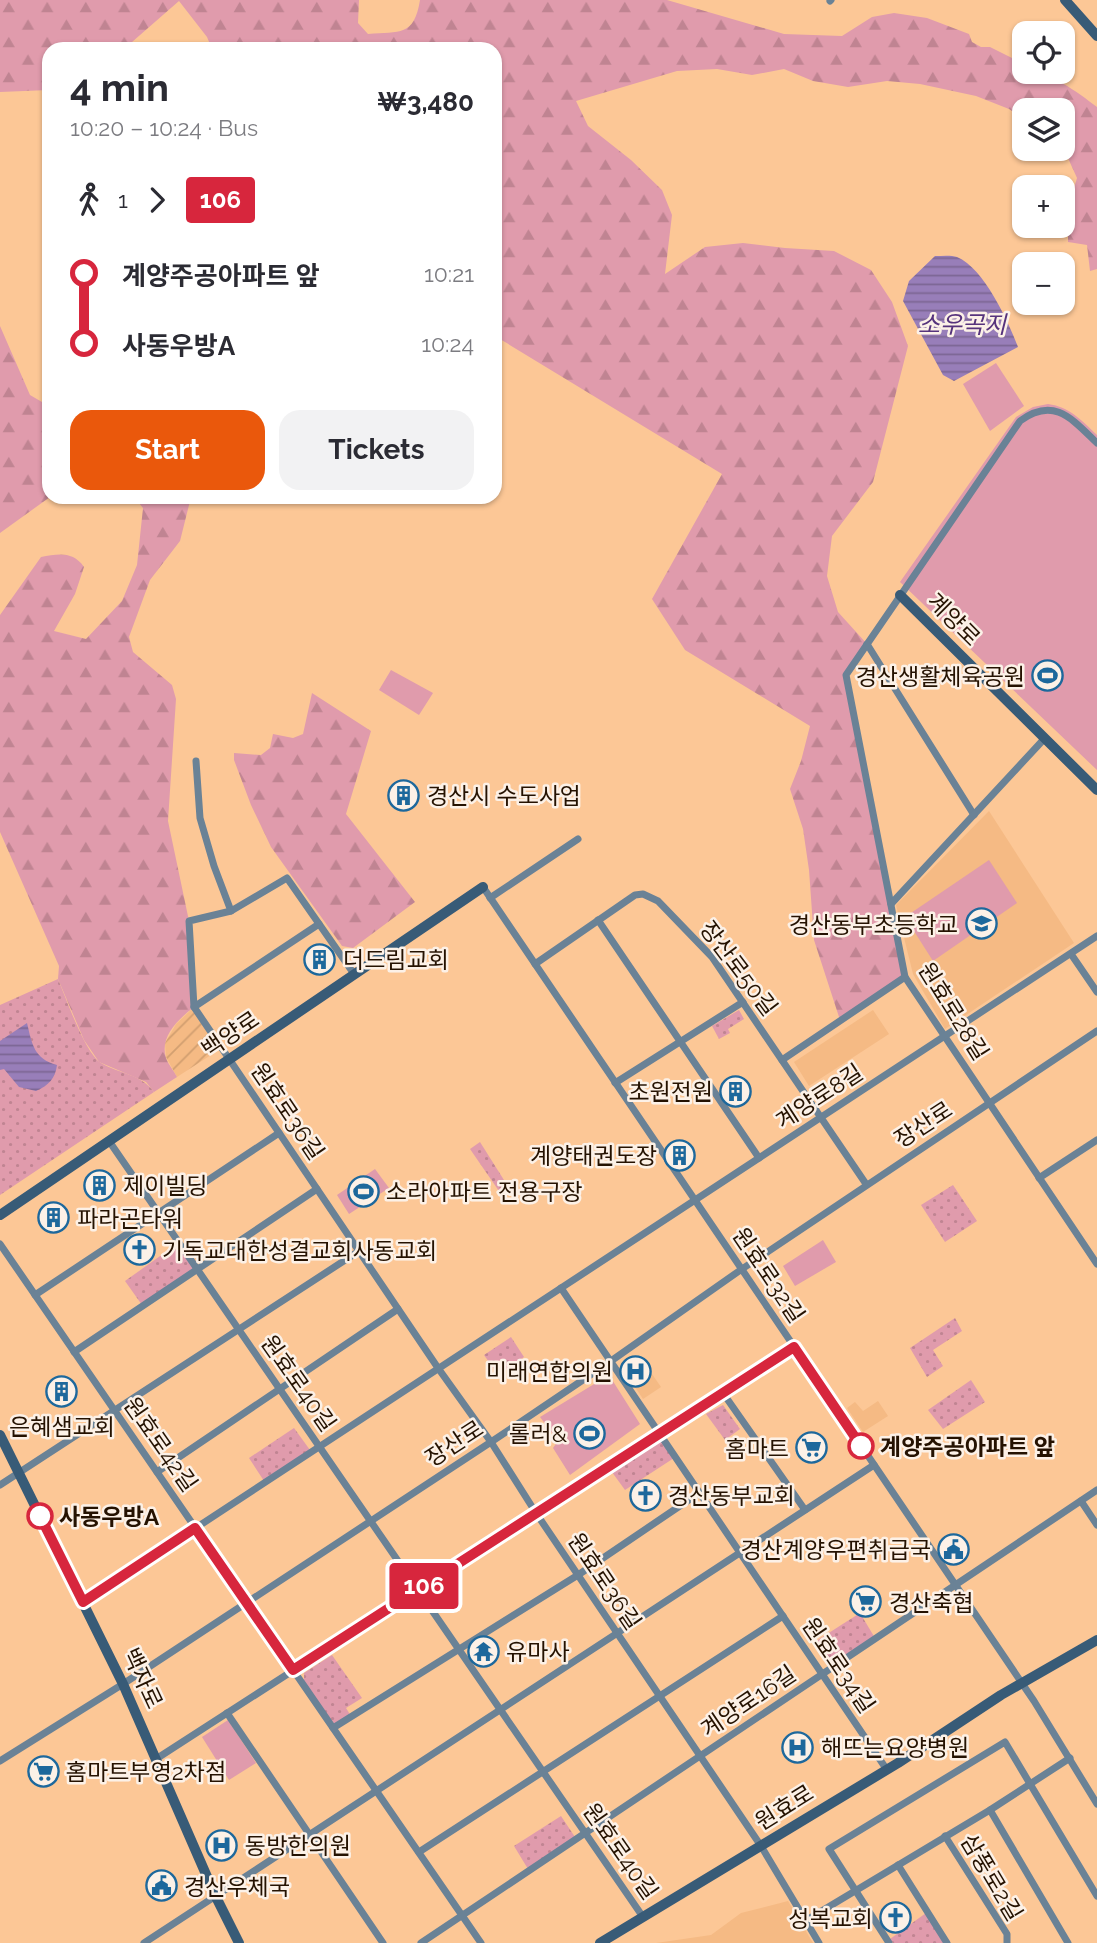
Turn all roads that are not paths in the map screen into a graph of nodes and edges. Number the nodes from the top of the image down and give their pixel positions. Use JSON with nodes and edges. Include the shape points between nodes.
{"nodes":[{"id":1,"x":1065,"y":0,"type":"edge"},
{"id":2,"x":1097,"y":36,"type":"edge"},
{"id":3,"x":1097,"y":443,"type":"edge"},
{"id":4,"x":901,"y":595,"type":"junction"},
{"id":5,"x":867,"y":644,"type":"junction"},
{"id":6,"x":1045,"y":738,"type":"junction"},
{"id":7,"x":196,"y":761,"type":"dead end"},
{"id":8,"x":1097,"y":790,"type":"edge"},
{"id":9,"x":974,"y":814,"type":"junction"},
{"id":10,"x":578,"y":839,"type":"dead end"},
{"id":11,"x":483,"y":887,"type":"joint"},
{"id":12,"x":490,"y":898,"type":"junction"},
{"id":13,"x":891,"y":904,"type":"junction"},
{"id":14,"x":231,"y":911,"type":"junction"},
{"id":15,"x":598,"y":920,"type":"junction"},
{"id":16,"x":319,"y":924,"type":"junction"},
{"id":17,"x":1097,"y":936,"type":"edge"},
{"id":18,"x":1071,"y":954,"type":"junction"},
{"id":19,"x":535,"y":964,"type":"junction"},
{"id":20,"x":354,"y":974,"type":"junction"},
{"id":21,"x":905,"y":977,"type":"junction"},
{"id":22,"x":1097,"y":992,"type":"edge"},
{"id":23,"x":743,"y":1002,"type":"junction"},
{"id":24,"x":194,"y":1007,"type":"junction"},
{"id":25,"x":1097,"y":1031,"type":"edge"},
{"id":26,"x":945,"y":1036,"type":"junction"},
{"id":27,"x":680,"y":1042,"type":"junction"},
{"id":28,"x":229,"y":1059,"type":"junction"},
{"id":29,"x":782,"y":1060,"type":"junction"},
{"id":30,"x":615,"y":1083,"type":"junction"},
{"id":31,"x":991,"y":1103,"type":"junction"},
{"id":32,"x":821,"y":1118,"type":"junction"},
{"id":33,"x":279,"y":1133,"type":"junction"},
{"id":34,"x":1097,"y":1140,"type":"edge"},
{"id":35,"x":109,"y":1141,"type":"junction"},
{"id":36,"x":759,"y":1158,"type":"junction"},
{"id":37,"x":1039,"y":1178,"type":"junction"},
{"id":38,"x":866,"y":1184,"type":"junction"},
{"id":39,"x":317,"y":1189,"type":"junction"},
{"id":40,"x":695,"y":1200,"type":"junction"},
{"id":41,"x":159,"y":1213,"type":"junction"},
{"id":42,"x":0,"y":1215,"type":"edge"},
{"id":43,"x":0,"y":1244,"type":"edge"},
{"id":44,"x":359,"y":1251,"type":"junction"},
{"id":45,"x":1097,"y":1264,"type":"edge"},
{"id":46,"x":197,"y":1269,"type":"junction"},
{"id":47,"x":741,"y":1269,"type":"junction"},
{"id":48,"x":561,"y":1288,"type":"junction"},
{"id":49,"x":35,"y":1295,"type":"junction"},
{"id":50,"x":398,"y":1309,"type":"junction"},
{"id":51,"x":239,"y":1329,"type":"junction"},
{"id":52,"x":794,"y":1347,"type":"junction"},
{"id":53,"x":74,"y":1352,"type":"junction"},
{"id":54,"x":611,"y":1361,"type":"junction"},
{"id":55,"x":438,"y":1368,"type":"junction"},
{"id":56,"x":279,"y":1388,"type":"junction"},
{"id":57,"x":723,"y":1393,"type":"junction"},
{"id":58,"x":114,"y":1410,"type":"junction"},
{"id":59,"x":659,"y":1434,"type":"junction"},
{"id":60,"x":0,"y":1435,"type":"edge"},
{"id":61,"x":491,"y":1442,"type":"junction"},
{"id":62,"x":319,"y":1446,"type":"junction"},
{"id":63,"x":874,"y":1465,"type":"junction"},
{"id":64,"x":19,"y":1472,"type":"junction"},
{"id":65,"x":157,"y":1472,"type":"junction"},
{"id":66,"x":0,"y":1485,"type":"edge"},
{"id":67,"x":1097,"y":1490,"type":"edge"},
{"id":68,"x":699,"y":1493,"type":"junction"},
{"id":69,"x":1081,"y":1501,"type":"junction"},
{"id":70,"x":805,"y":1510,"type":"junction"},
{"id":71,"x":536,"y":1513,"type":"junction"},
{"id":72,"x":371,"y":1520,"type":"junction"},
{"id":73,"x":1097,"y":1525,"type":"edge"},
{"id":74,"x":195,"y":1528,"type":"junction"},
{"id":75,"x":740,"y":1553,"type":"junction"},
{"id":76,"x":578,"y":1575,"type":"junction"},
{"id":77,"x":955,"y":1585,"type":"junction"},
{"id":78,"x":418,"y":1590,"type":"junction"},
{"id":79,"x":83,"y":1602,"type":"junction"},
{"id":80,"x":247,"y":1603,"type":"junction"},
{"id":81,"x":783,"y":1616,"type":"junction"},
{"id":82,"x":617,"y":1633,"type":"junction"},
{"id":83,"x":1097,"y":1640,"type":"edge"},
{"id":84,"x":458,"y":1648,"type":"junction"},
{"id":85,"x":293,"y":1670,"type":"junction"},
{"id":86,"x":822,"y":1674,"type":"junction"},
{"id":87,"x":123,"y":1684,"type":"junction"},
{"id":88,"x":1022,"y":1684,"type":"junction"},
{"id":89,"x":660,"y":1696,"type":"junction"},
{"id":90,"x":500,"y":1709,"type":"junction"},
{"id":91,"x":227,"y":1713,"type":"junction"},
{"id":92,"x":333,"y":1728,"type":"junction"},
{"id":93,"x":700,"y":1756,"type":"junction"},
{"id":94,"x":1070,"y":1758,"type":"junction"},
{"id":95,"x":156,"y":1759,"type":"junction"},
{"id":96,"x":0,"y":1762,"type":"edge"},
{"id":97,"x":887,"y":1770,"type":"junction"},
{"id":98,"x":543,"y":1772,"type":"junction"},
{"id":99,"x":1030,"y":1784,"type":"junction"},
{"id":100,"x":376,"y":1790,"type":"junction"},
{"id":101,"x":1097,"y":1804,"type":"edge"},
{"id":102,"x":990,"y":1810,"type":"junction"},
{"id":103,"x":585,"y":1833,"type":"junction"},
{"id":104,"x":309,"y":1834,"type":"junction"},
{"id":105,"x":945,"y":1836,"type":"junction"},
{"id":106,"x":761,"y":1846,"type":"junction"},
{"id":107,"x":419,"y":1852,"type":"junction"},
{"id":108,"x":898,"y":1865,"type":"junction"},
{"id":109,"x":1093,"y":1881,"type":"edge"},
{"id":110,"x":857,"y":1892,"type":"junction"},
{"id":111,"x":215,"y":1895,"type":"junction"},
{"id":112,"x":1097,"y":1896,"type":"edge"},
{"id":113,"x":462,"y":1916,"type":"junction"},
{"id":114,"x":643,"y":1917,"type":"junction"},
{"id":115,"x":806,"y":1921,"type":"junction"},
{"id":116,"x":1007,"y":1941,"type":"edge"},
{"id":117,"x":144,"y":1943,"type":"edge"},
{"id":118,"x":239,"y":1943,"type":"edge"},
{"id":119,"x":383,"y":1943,"type":"edge"},
{"id":120,"x":421,"y":1943,"type":"edge"},
{"id":121,"x":481,"y":1943,"type":"edge"},
{"id":122,"x":600,"y":1943,"type":"edge"},
{"id":123,"x":819,"y":1943,"type":"edge"},
{"id":124,"x":889,"y":1943,"type":"edge"},
{"id":125,"x":947,"y":1943,"type":"edge"},
{"id":126,"x":1069,"y":1943,"type":"edge"}],
"edges":[{"from":1,"to":2,"type":"street"},
{"from":3,"to":4,"type":"street","name":"원효로28길","via":[[1070,418],[1055,411],[1038,410],[1020,421]]},
{"from":4,"to":5,"type":"street","name":"원효로28길"},
{"from":4,"to":6,"type":"street","name":"계양로"},
{"from":5,"to":9,"type":"street"},
{"from":5,"to":13,"type":"street","name":"원효로28길","via":[[846,674]]},
{"from":6,"to":8,"type":"street","name":"계양로"},
{"from":6,"to":9,"type":"street"},
{"from":7,"to":14,"type":"street","via":[[200,818]]},
{"from":9,"to":13,"type":"street"},
{"from":10,"to":12,"type":"street"},
{"from":11,"to":12,"type":"street","name":"원효로32길"},
{"from":11,"to":20,"type":"street","name":"백양로"},
{"from":12,"to":19,"type":"street","name":"원효로32길"},
{"from":13,"to":21,"type":"street","name":"원효로28길"},
{"from":14,"to":16,"type":"street","via":[[287,878]]},
{"from":14,"to":24,"type":"street","via":[[189,921]]},
{"from":15,"to":19,"type":"street","name":"장산로50길"},
{"from":15,"to":23,"type":"street","name":"장산로50길","via":[[635,895],[650,896],[712,957]]},
{"from":15,"to":27,"type":"street"},
{"from":16,"to":20,"type":"street"},
{"from":16,"to":24,"type":"street"},
{"from":17,"to":18,"type":"street","name":"계양로8길"},
{"from":18,"to":22,"type":"street"},
{"from":18,"to":26,"type":"street","name":"계양로8길"},
{"from":19,"to":30,"type":"street","name":"원효로32길"},
{"from":20,"to":28,"type":"street","name":"백양로"},
{"from":21,"to":26,"type":"street","name":"원효로28길"},
{"from":21,"to":29,"type":"street"},
{"from":23,"to":27,"type":"street"},
{"from":23,"to":29,"type":"street","name":"장산로50길"},
{"from":24,"to":28,"type":"street","name":"원효로36길"},
{"from":25,"to":31,"type":"street","name":"장산로"},
{"from":26,"to":31,"type":"street","name":"원효로28길"},
{"from":26,"to":32,"type":"street","name":"계양로8길"},
{"from":27,"to":30,"type":"street"},
{"from":27,"to":36,"type":"street"},
{"from":28,"to":33,"type":"street","name":"원효로36길"},
{"from":28,"to":35,"type":"street","name":"백양로"},
{"from":29,"to":32,"type":"street","name":"장산로50길"},
{"from":30,"to":40,"type":"street","name":"원효로32길"},
{"from":31,"to":37,"type":"street","name":"원효로28길"},
{"from":31,"to":38,"type":"street","name":"장산로"},
{"from":32,"to":36,"type":"street","name":"계양로8길"},
{"from":32,"to":38,"type":"street","name":"장산로50길"},
{"from":33,"to":39,"type":"street","name":"원효로36길"},
{"from":33,"to":41,"type":"street"},
{"from":34,"to":37,"type":"street"},
{"from":35,"to":41,"type":"street","name":"원효로40길"},
{"from":35,"to":42,"type":"street","name":"백양로"},
{"from":36,"to":40,"type":"street","name":"계양로8길"},
{"from":37,"to":45,"type":"street","name":"원효로28길"},
{"from":38,"to":47,"type":"street","name":"장산로"},
{"from":39,"to":44,"type":"street","name":"원효로36길"},
{"from":39,"to":46,"type":"street"},
{"from":40,"to":47,"type":"street","name":"원효로32길"},
{"from":40,"to":48,"type":"street","name":"계양로8길"},
{"from":41,"to":46,"type":"street","name":"원효로40길"},
{"from":41,"to":49,"type":"street"},
{"from":43,"to":49,"type":"street","name":"원효로42길"},
{"from":44,"to":50,"type":"street","name":"원효로36길"},
{"from":44,"to":51,"type":"street"},
{"from":46,"to":51,"type":"street","name":"원효로40길"},
{"from":46,"to":53,"type":"street"},
{"from":47,"to":52,"type":"street","name":"원효로32길"},
{"from":47,"to":54,"type":"street","name":"장산로"},
{"from":48,"to":54,"type":"street"},
{"from":48,"to":55,"type":"street","name":"계양로8길"},
{"from":49,"to":53,"type":"street","name":"원효로42길"},
{"from":50,"to":55,"type":"street","name":"원효로36길"},
{"from":50,"to":56,"type":"street"},
{"from":51,"to":56,"type":"street","name":"원효로40길"},
{"from":51,"to":58,"type":"street"},
{"from":52,"to":57,"type":"street"},
{"from":52,"to":63,"type":"street","name":"원효로32길"},
{"from":53,"to":58,"type":"street","name":"원효로42길"},
{"from":54,"to":59,"type":"street","name":"원효로34길"},
{"from":54,"to":61,"type":"street","name":"장산로"},
{"from":55,"to":61,"type":"street","name":"원효로36길"},
{"from":55,"to":62,"type":"street","name":"계양로8길"},
{"from":56,"to":62,"type":"street","name":"원효로40길"},
{"from":56,"to":65,"type":"street"},
{"from":57,"to":59,"type":"street"},
{"from":57,"to":70,"type":"street"},
{"from":58,"to":64,"type":"street"},
{"from":58,"to":65,"type":"street","name":"원효로42길"},
{"from":59,"to":68,"type":"street","name":"원효로34길"},
{"from":59,"to":71,"type":"street"},
{"from":60,"to":64,"type":"street","name":"백자로"},
{"from":61,"to":71,"type":"street","name":"원효로36길"},
{"from":61,"to":72,"type":"street","name":"장산로"},
{"from":62,"to":72,"type":"street","name":"원효로40길"},
{"from":62,"to":74,"type":"street","name":"계양로8길"},
{"from":63,"to":70,"type":"street"},
{"from":63,"to":77,"type":"street","name":"원효로32길"},
{"from":64,"to":66,"type":"street"},
{"from":64,"to":79,"type":"street","name":"백자로"},
{"from":65,"to":74,"type":"street","name":"원효로42길"},
{"from":67,"to":69,"type":"street","name":"계양로16길"},
{"from":68,"to":75,"type":"street","name":"원효로34길"},
{"from":68,"to":76,"type":"street"},
{"from":69,"to":73,"type":"street"},
{"from":69,"to":77,"type":"street","name":"계양로16길"},
{"from":70,"to":75,"type":"street"},
{"from":71,"to":76,"type":"street","name":"원효로36길"},
{"from":71,"to":78,"type":"street"},
{"from":72,"to":78,"type":"street","name":"원효로40길"},
{"from":72,"to":80,"type":"street","name":"장산로"},
{"from":74,"to":79,"type":"street","name":"계양로8길"},
{"from":74,"to":80,"type":"street","name":"원효로42길"},
{"from":75,"to":81,"type":"street","name":"원효로34길"},
{"from":75,"to":82,"type":"street"},
{"from":76,"to":82,"type":"street","name":"원효로36길"},
{"from":76,"to":84,"type":"street"},
{"from":77,"to":86,"type":"street","name":"계양로16길"},
{"from":77,"to":88,"type":"street","name":"원효로32길"},
{"from":78,"to":84,"type":"street","name":"원효로40길"},
{"from":78,"to":85,"type":"street"},
{"from":79,"to":87,"type":"street","name":"백자로"},
{"from":80,"to":85,"type":"street","name":"원효로42길"},
{"from":80,"to":87,"type":"street","name":"장산로"},
{"from":81,"to":86,"type":"street","name":"원효로34길"},
{"from":81,"to":89,"type":"street","name":"원효로34길"},
{"from":82,"to":89,"type":"street","name":"원효로36길"},
{"from":82,"to":90,"type":"street"},
{"from":83,"to":88,"type":"street","name":"원효로"},
{"from":84,"to":90,"type":"street","name":"원효로40길"},
{"from":84,"to":92,"type":"street"},
{"from":85,"to":91,"type":"street"},
{"from":85,"to":92,"type":"street","name":"원효로42길"},
{"from":86,"to":93,"type":"street","name":"계양로16길"},
{"from":86,"to":97,"type":"street","name":"원효로34길"},
{"from":87,"to":95,"type":"street","name":"백자로"},
{"from":87,"to":96,"type":"street","name":"장산로"},
{"from":88,"to":94,"type":"street","name":"원효로32길"},
{"from":88,"to":97,"type":"street","name":"원효로"},
{"from":89,"to":93,"type":"street","name":"원효로36길"},
{"from":89,"to":98,"type":"street"},
{"from":90,"to":98,"type":"street","name":"원효로40길"},
{"from":90,"to":100,"type":"street"},
{"from":91,"to":95,"type":"street"},
{"from":91,"to":104,"type":"street"},
{"from":92,"to":100,"type":"street","name":"원효로42길"},
{"from":93,"to":103,"type":"street","name":"계양로16길"},
{"from":93,"to":106,"type":"street","name":"원효로36길"},
{"from":94,"to":99,"type":"street","name":"삼풍로2길"},
{"from":94,"to":101,"type":"street","name":"원효로32길"},
{"from":95,"to":111,"type":"street","name":"백자로"},
{"from":97,"to":106,"type":"street","name":"원효로"},
{"from":98,"to":103,"type":"street","name":"원효로40길"},
{"from":98,"to":107,"type":"street"},
{"from":99,"to":102,"type":"street","name":"삼풍로2길"},
{"from":99,"to":109,"type":"street"},
{"from":99,"to":110,"type":"street","via":[[1005,1742],[829,1849]]},
{"from":100,"to":104,"type":"street"},
{"from":100,"to":107,"type":"street","name":"원효로42길"},
{"from":102,"to":105,"type":"street","name":"삼풍로2길"},
{"from":102,"to":126,"type":"street","name":"삼풍로2길"},
{"from":103,"to":113,"type":"street","name":"계양로16길"},
{"from":103,"to":114,"type":"street","name":"원효로40길"},
{"from":104,"to":111,"type":"street"},
{"from":104,"to":119,"type":"street"},
{"from":105,"to":108,"type":"street","name":"삼풍로2길"},
{"from":105,"to":116,"type":"street","name":"삼풍로2길","via":[[1007,1934]]},
{"from":106,"to":114,"type":"street","name":"원효로"},
{"from":106,"to":115,"type":"street","name":"원효로36길"},
{"from":107,"to":113,"type":"street","name":"원효로42길"},
{"from":108,"to":110,"type":"street","name":"삼풍로2길"},
{"from":108,"to":125,"type":"street"},
{"from":109,"to":112,"type":"street"},
{"from":110,"to":115,"type":"street","name":"삼풍로2길"},
{"from":110,"to":124,"type":"street"},
{"from":111,"to":117,"type":"street"},
{"from":111,"to":118,"type":"street","name":"백자로"},
{"from":113,"to":120,"type":"street","name":"계양로16길"},
{"from":113,"to":121,"type":"street","name":"원효로42길"},
{"from":114,"to":122,"type":"street","name":"원효로"},
{"from":115,"to":123,"type":"street","name":"원효로36길"}]}
